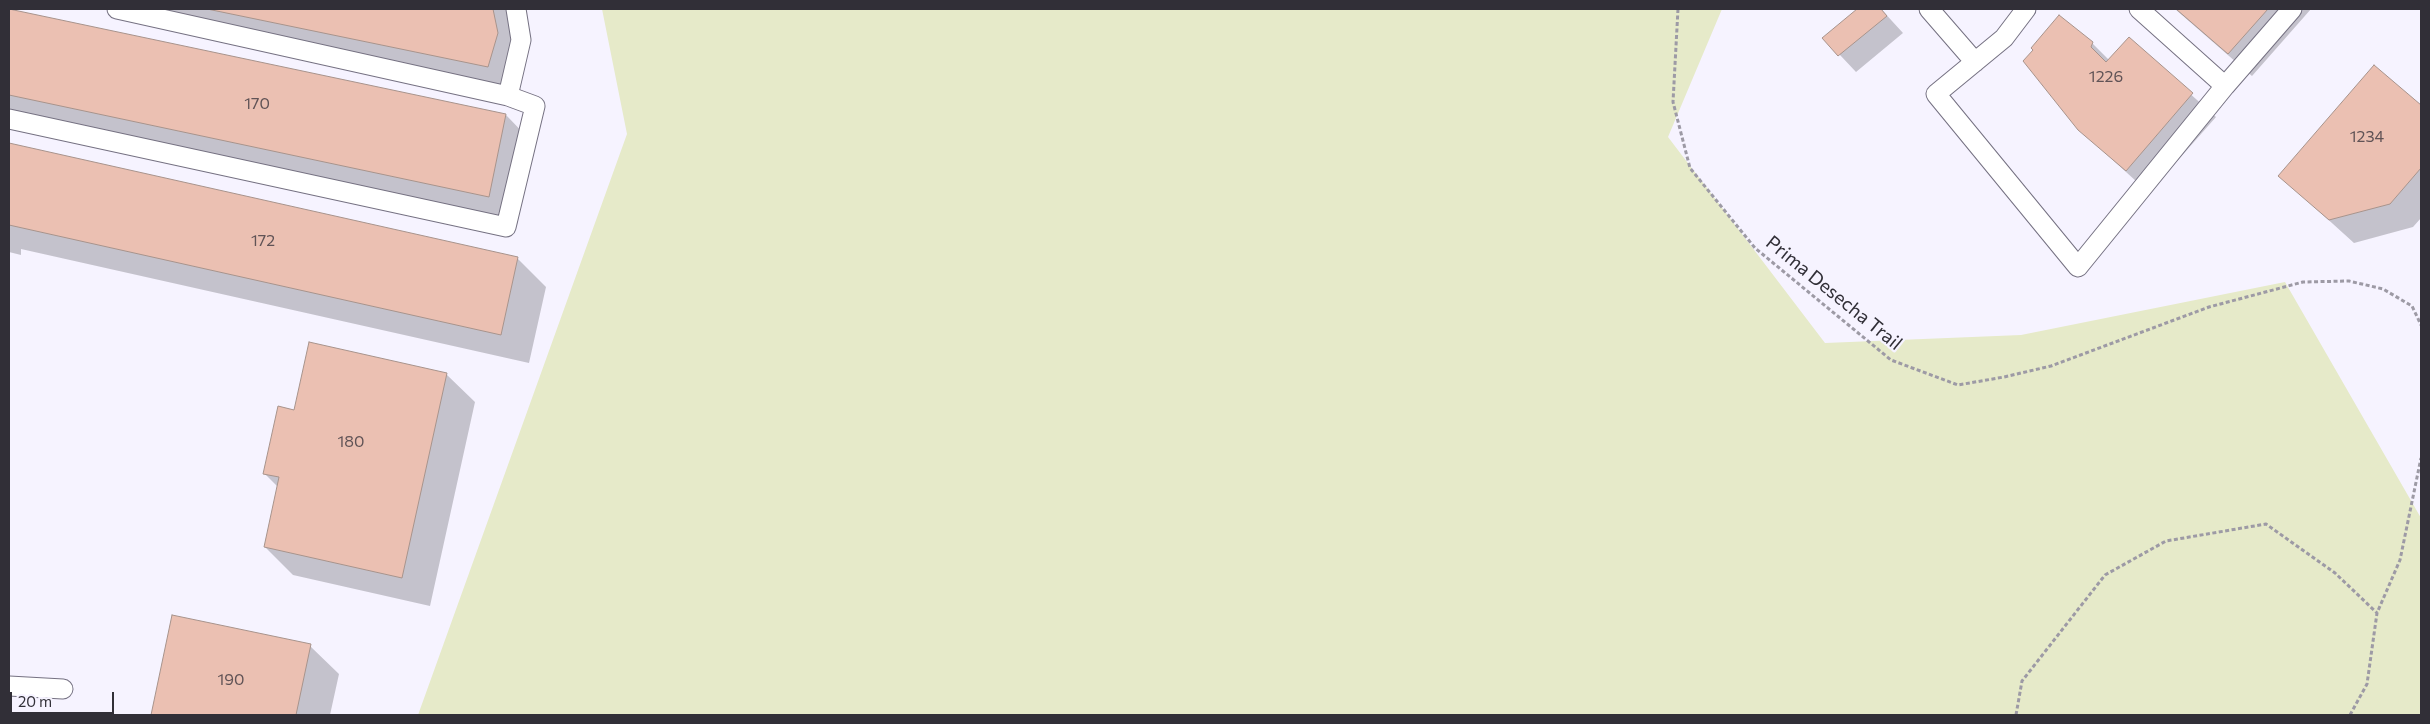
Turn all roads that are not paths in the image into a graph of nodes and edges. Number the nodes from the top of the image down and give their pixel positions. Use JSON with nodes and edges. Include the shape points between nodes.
{"nodes":[{"id":1,"x":117,"y":9,"type":"edge"},
{"id":2,"x":516,"y":9,"type":"edge"},
{"id":3,"x":1929,"y":9,"type":"edge"},
{"id":4,"x":2026,"y":9,"type":"edge"},
{"id":5,"x":2139,"y":9,"type":"edge"},
{"id":6,"x":2292,"y":9,"type":"edge"},
{"id":7,"x":1975,"y":62,"type":"junction"},
{"id":8,"x":2225,"y":86,"type":"junction"},
{"id":9,"x":508,"y":96,"type":"junction"},
{"id":10,"x":9,"y":119,"type":"edge"},
{"id":11,"x":9,"y":686,"type":"edge"},
{"id":12,"x":63,"y":689,"type":"dead end"}],
"edges":[{"from":1,"to":9,"type":"lane"},
{"from":2,"to":9,"type":"lane","via":[[521,40]]},
{"from":3,"to":7,"type":"lane"},
{"from":4,"to":7,"type":"lane","via":[[2004,38]]},
{"from":5,"to":8,"type":"lane"},
{"from":6,"to":8,"type":"lane"},
{"from":7,"to":8,"type":"lane","via":[[1936,94],[2078,267]]},
{"from":9,"to":10,"type":"lane","via":[[535,106],[506,227]]},
{"from":11,"to":12,"type":"lane"}]}
